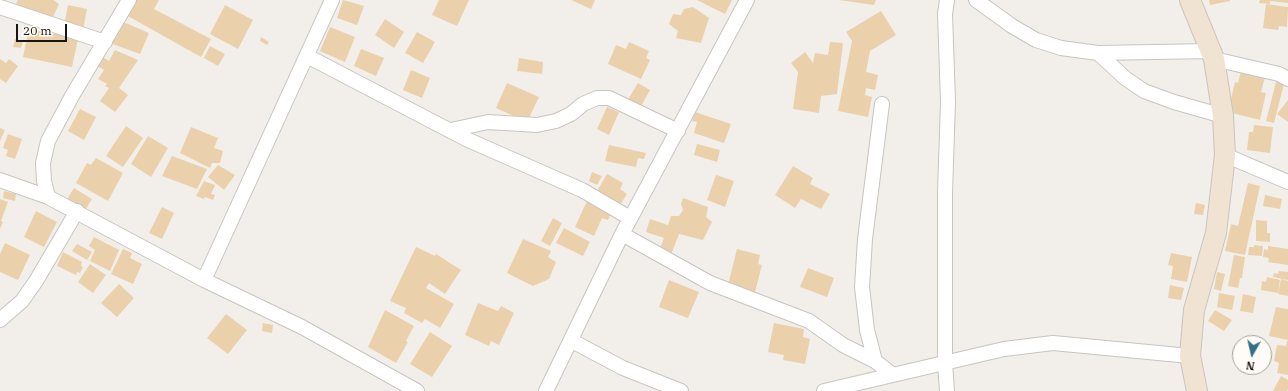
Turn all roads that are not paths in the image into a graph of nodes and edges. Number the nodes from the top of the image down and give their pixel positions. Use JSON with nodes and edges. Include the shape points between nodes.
{"nodes":[{"id":1,"x":129,"y":0,"type":"edge"},
{"id":2,"x":332,"y":0,"type":"edge"},
{"id":3,"x":747,"y":0,"type":"edge"},
{"id":4,"x":947,"y":0,"type":"edge"},
{"id":5,"x":976,"y":0,"type":"edge"},
{"id":6,"x":1190,"y":0,"type":"edge"},
{"id":7,"x":0,"y":7,"type":"edge"},
{"id":8,"x":105,"y":42,"type":"junction"},
{"id":9,"x":1098,"y":53,"type":"junction"},
{"id":10,"x":1213,"y":55,"type":"junction"},
{"id":11,"x":308,"y":56,"type":"junction"},
{"id":12,"x":1288,"y":79,"type":"edge"},
{"id":13,"x":882,"y":104,"type":"dead end"},
{"id":14,"x":1223,"y":116,"type":"junction"},
{"id":15,"x":451,"y":130,"type":"junction"},
{"id":16,"x":678,"y":131,"type":"junction"},
{"id":17,"x":1225,"y":155,"type":"junction"},
{"id":18,"x":0,"y":180,"type":"edge"},
{"id":19,"x":1288,"y":182,"type":"edge"},
{"id":20,"x":48,"y":197,"type":"junction"},
{"id":21,"x":77,"y":211,"type":"junction"},
{"id":22,"x":630,"y":218,"type":"junction"},
{"id":23,"x":622,"y":234,"type":"junction"},
{"id":24,"x":204,"y":280,"type":"junction"},
{"id":25,"x":0,"y":320,"type":"edge"},
{"id":26,"x":572,"y":341,"type":"junction"},
{"id":27,"x":1190,"y":356,"type":"junction"},
{"id":28,"x":874,"y":361,"type":"junction"},
{"id":29,"x":945,"y":363,"type":"junction"},
{"id":30,"x":893,"y":375,"type":"junction"},
{"id":31,"x":417,"y":391,"type":"edge"},
{"id":32,"x":546,"y":391,"type":"edge"},
{"id":33,"x":681,"y":391,"type":"edge"},
{"id":34,"x":824,"y":391,"type":"edge"},
{"id":35,"x":946,"y":391,"type":"edge"},
{"id":36,"x":1197,"y":391,"type":"edge"}],
"edges":[{"from":1,"to":8,"type":"street"},
{"from":2,"to":11,"type":"street"},
{"from":3,"to":16,"type":"street"},
{"from":4,"to":29,"type":"street"},
{"from":5,"to":9,"type":"street","via":[[1036,40],[1062,48]]},
{"from":6,"to":10,"type":"street"},
{"from":7,"to":8,"type":"street"},
{"from":8,"to":20,"type":"street","via":[[48,141],[43,163]]},
{"from":9,"to":10,"type":"street"},
{"from":9,"to":14,"type":"street","via":[[1125,78],[1144,91]]},
{"from":10,"to":12,"type":"street","via":[[1279,74]]},
{"from":10,"to":14,"type":"street"},
{"from":11,"to":15,"type":"street"},
{"from":11,"to":24,"type":"street"},
{"from":13,"to":28,"type":"street","via":[[865,238],[862,287]]},
{"from":14,"to":17,"type":"street"},
{"from":15,"to":16,"type":"street","via":[[488,122],[543,124],[571,114],[583,104],[597,98],[609,98]]},
{"from":15,"to":22,"type":"street","via":[[518,163],[582,190]]},
{"from":16,"to":22,"type":"street"},
{"from":17,"to":19,"type":"street"},
{"from":17,"to":27,"type":"street","via":[[1216,233],[1194,310]]},
{"from":18,"to":20,"type":"street"},
{"from":20,"to":21,"type":"street"},
{"from":21,"to":24,"type":"street"},
{"from":21,"to":25,"type":"street","via":[[22,301]]},
{"from":22,"to":23,"type":"street"},
{"from":23,"to":26,"type":"street"},
{"from":23,"to":28,"type":"street","via":[[710,283],[809,321],[843,345]]},
{"from":24,"to":31,"type":"street","via":[[302,327]]},
{"from":26,"to":32,"type":"street"},
{"from":26,"to":33,"type":"street","via":[[623,368]]},
{"from":27,"to":29,"type":"street","via":[[1053,343],[1004,349]]},
{"from":27,"to":36,"type":"street"},
{"from":28,"to":30,"type":"street"},
{"from":29,"to":30,"type":"street"},
{"from":29,"to":35,"type":"street"},
{"from":30,"to":34,"type":"street"}]}
